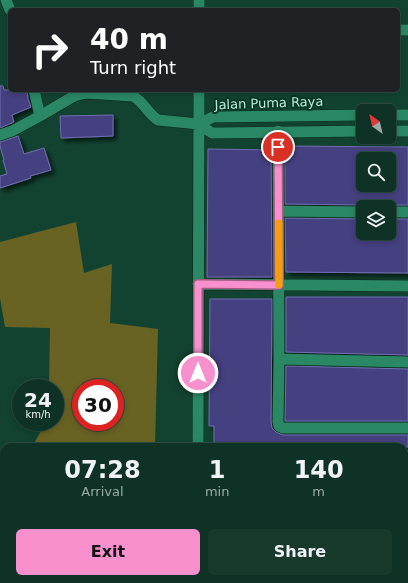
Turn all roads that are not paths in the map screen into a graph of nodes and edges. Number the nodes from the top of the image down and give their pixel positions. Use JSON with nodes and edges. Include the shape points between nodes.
{"nodes":[{"id":1,"x":34,"y":92,"type":"edge"},
{"id":2,"x":199,"y":92,"type":"edge"},
{"id":3,"x":356,"y":115,"type":"edge"},
{"id":4,"x":396,"y":115,"type":"edge"},
{"id":5,"x":408,"y":115,"type":"edge"},
{"id":6,"x":40,"y":116,"type":"junction"},
{"id":7,"x":199,"y":124,"type":"junction"},
{"id":8,"x":278,"y":131,"type":"junction"},
{"id":9,"x":356,"y":131,"type":"edge"},
{"id":10,"x":396,"y":131,"type":"edge"},
{"id":11,"x":408,"y":131,"type":"edge"},
{"id":12,"x":0,"y":135,"type":"edge"},
{"id":13,"x":279,"y":211,"type":"junction"},
{"id":14,"x":356,"y":212,"type":"edge"},
{"id":15,"x":396,"y":212,"type":"edge"},
{"id":16,"x":408,"y":212,"type":"edge"},
{"id":17,"x":198,"y":284,"type":"junction"},
{"id":18,"x":279,"y":285,"type":"junction"},
{"id":19,"x":408,"y":286,"type":"edge"},
{"id":20,"x":279,"y":359,"type":"junction"},
{"id":21,"x":408,"y":362,"type":"edge"},
{"id":22,"x":408,"y":428,"type":"edge"},
{"id":23,"x":198,"y":443,"type":"edge"}],
"edges":[{"from":1,"to":6,"type":"street"},
{"from":2,"to":7,"type":"street"},
{"from":3,"to":7,"type":"street","name":"Jalan Puma Raya","via":[[213,117]]},
{"from":4,"to":5,"type":"street"},
{"from":6,"to":7,"type":"street","via":[[74,96],[86,93],[133,96],[158,120]]},
{"from":6,"to":12,"type":"street"},
{"from":7,"to":8,"type":"street","name":"Jalan Puma Raya","via":[[212,132]]},
{"from":7,"to":17,"type":"street"},
{"from":8,"to":9,"type":"street","name":"Jalan Puma Raya"},
{"from":8,"to":13,"type":"street"},
{"from":10,"to":11,"type":"street"},
{"from":13,"to":14,"type":"street"},
{"from":13,"to":18,"type":"street"},
{"from":15,"to":16,"type":"street"},
{"from":17,"to":18,"type":"street"},
{"from":17,"to":23,"type":"street"},
{"from":18,"to":19,"type":"street"},
{"from":18,"to":20,"type":"street"},
{"from":20,"to":21,"type":"street"},
{"from":20,"to":22,"type":"street","via":[[279,426]]}]}
